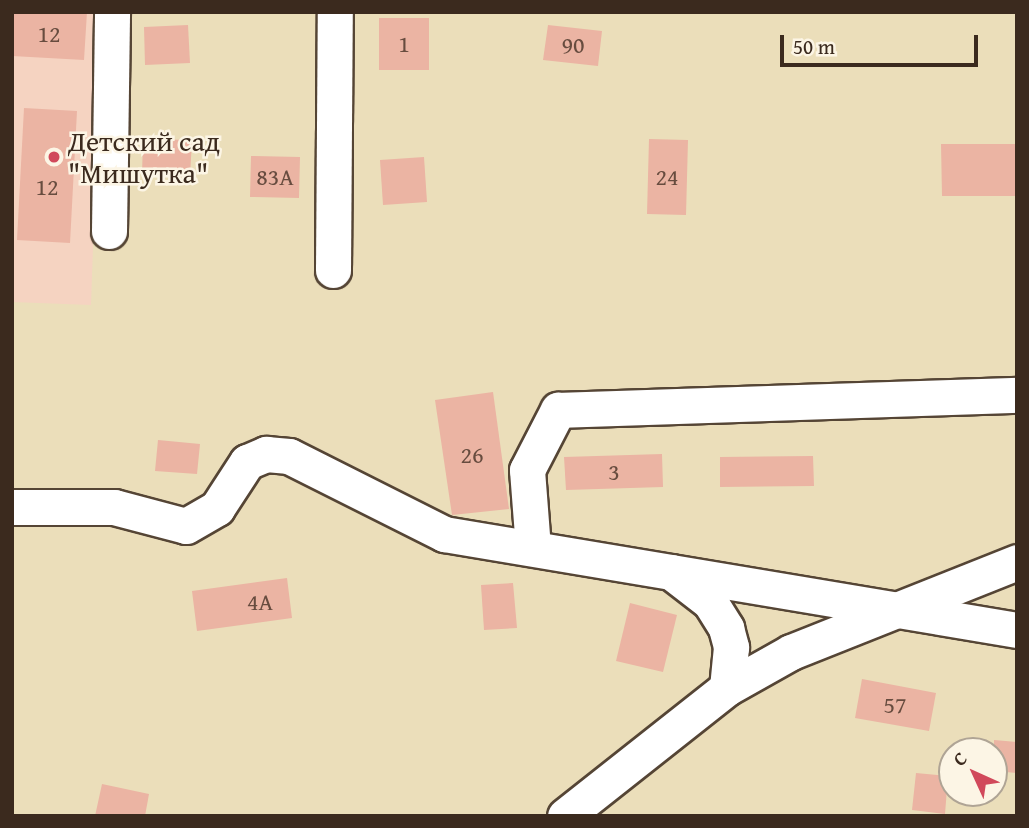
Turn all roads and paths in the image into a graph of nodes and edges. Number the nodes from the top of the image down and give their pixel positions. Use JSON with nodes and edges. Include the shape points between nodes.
{"nodes":[{"id":1,"x":112,"y":12,"type":"edge"},
{"id":2,"x":335,"y":12,"type":"edge"},
{"id":3,"x":109,"y":231,"type":"dead end"},
{"id":4,"x":333,"y":270,"type":"dead end"},
{"id":5,"x":1017,"y":395,"type":"edge"},
{"id":6,"x":12,"y":507,"type":"edge"},
{"id":7,"x":533,"y":548,"type":"junction"},
{"id":8,"x":1017,"y":562,"type":"edge"},
{"id":9,"x":669,"y":570,"type":"junction"},
{"id":10,"x":902,"y":609,"type":"junction"},
{"id":11,"x":1017,"y":630,"type":"edge"},
{"id":12,"x":727,"y":688,"type":"junction"},
{"id":13,"x":565,"y":816,"type":"edge"}],
"edges":[{"from":1,"to":3,"type":"street"},
{"from":2,"to":4,"type":"street"},
{"from":5,"to":7,"type":"street","via":[[558,410],[527,470]]},
{"from":6,"to":7,"type":"street","via":[[114,507],[186,526],[217,508],[247,462],[266,454],[289,456],[444,534]]},
{"from":7,"to":9,"type":"street"},
{"from":8,"to":10,"type":"street"},
{"from":9,"to":10,"type":"street"},
{"from":9,"to":12,"type":"street","via":[[710,602],[726,628]]},
{"from":10,"to":11,"type":"street"},
{"from":10,"to":12,"type":"street","via":[[791,652]]},
{"from":12,"to":13,"type":"street"}]}
